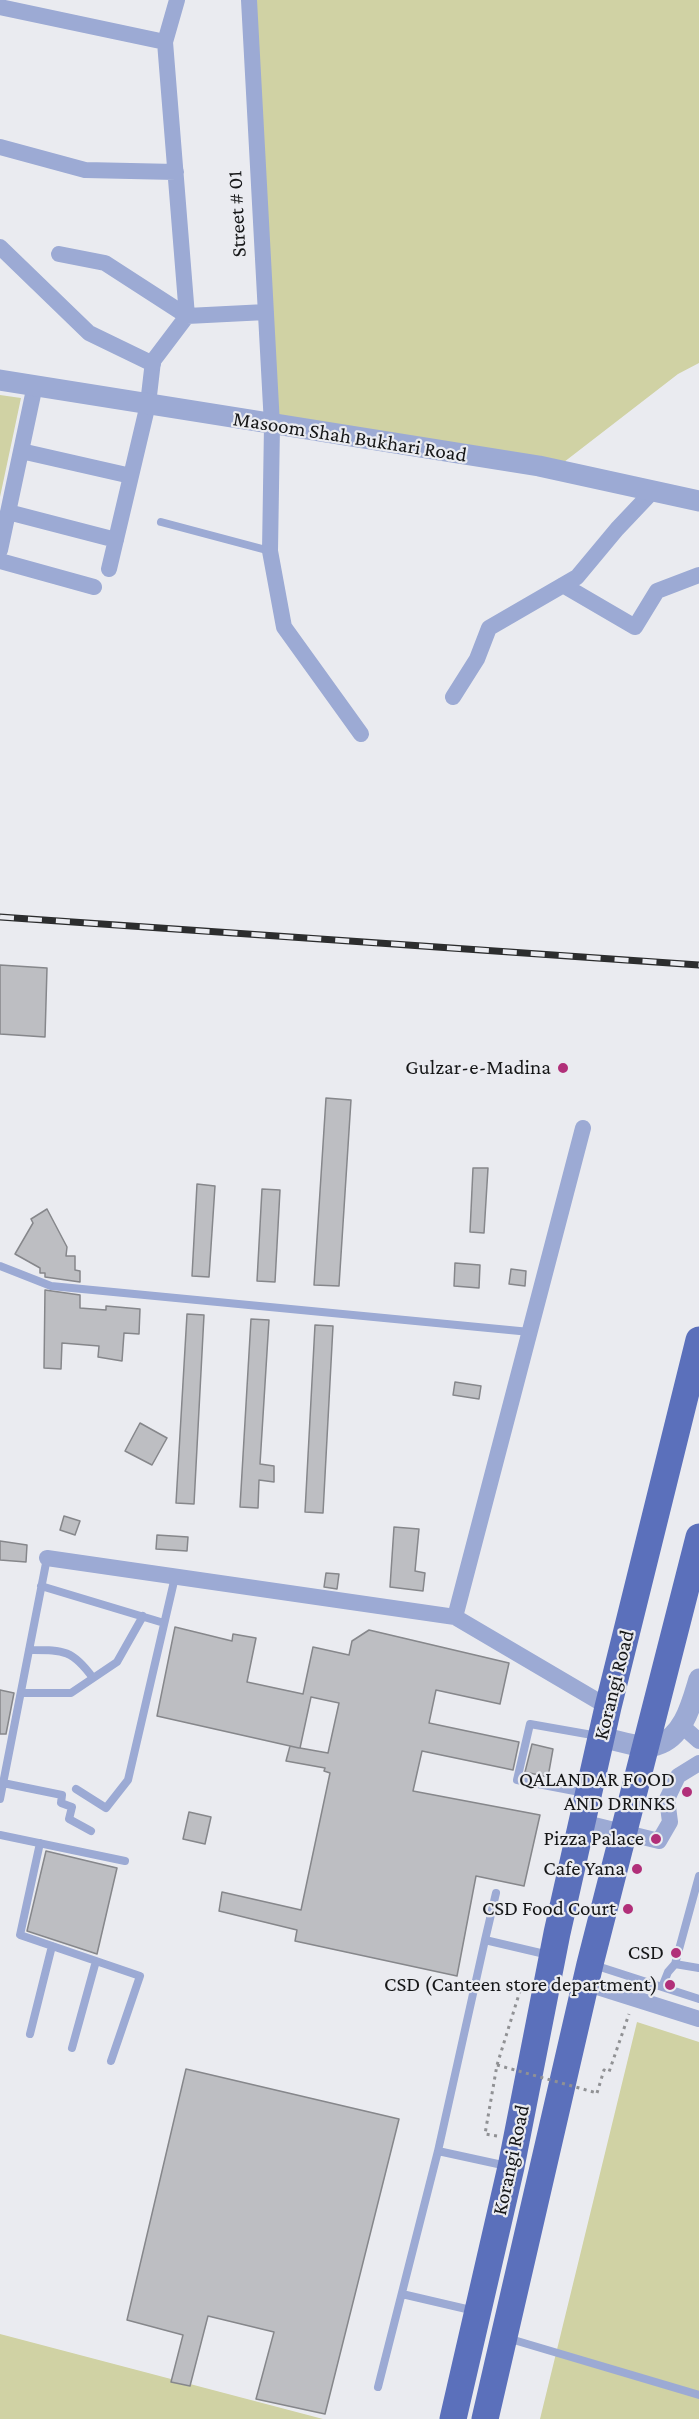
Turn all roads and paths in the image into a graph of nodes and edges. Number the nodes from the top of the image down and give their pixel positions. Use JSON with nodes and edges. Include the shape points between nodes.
{"nodes":[{"id":1,"x":177,"y":0,"type":"edge"},
{"id":2,"x":249,"y":0,"type":"edge"},
{"id":3,"x":0,"y":7,"type":"edge"},
{"id":4,"x":165,"y":42,"type":"junction"},
{"id":5,"x":0,"y":147,"type":"edge"},
{"id":6,"x":176,"y":172,"type":"junction"},
{"id":7,"x":0,"y":247,"type":"edge"},
{"id":8,"x":59,"y":254,"type":"dead end"},
{"id":9,"x":266,"y":312,"type":"junction"},
{"id":10,"x":187,"y":316,"type":"junction"},
{"id":11,"x":153,"y":364,"type":"junction"},
{"id":12,"x":0,"y":380,"type":"edge"},
{"id":13,"x":35,"y":386,"type":"junction"},
{"id":14,"x":148,"y":404,"type":"junction"},
{"id":15,"x":273,"y":425,"type":"junction"},
{"id":16,"x":21,"y":451,"type":"junction"},
{"id":17,"x":131,"y":476,"type":"junction"},
{"id":18,"x":653,"y":491,"type":"junction"},
{"id":19,"x":699,"y":501,"type":"edge"},
{"id":20,"x":8,"y":512,"type":"junction"},
{"id":21,"x":161,"y":522,"type":"dead end"},
{"id":22,"x":116,"y":540,"type":"junction"},
{"id":23,"x":0,"y":550,"type":"edge"},
{"id":24,"x":270,"y":551,"type":"junction"},
{"id":25,"x":0,"y":561,"type":"edge"},
{"id":26,"x":109,"y":569,"type":"dead end"},
{"id":27,"x":699,"y":574,"type":"edge"},
{"id":28,"x":563,"y":585,"type":"junction"},
{"id":29,"x":94,"y":587,"type":"dead end"},
{"id":30,"x":453,"y":697,"type":"dead end"},
{"id":31,"x":361,"y":734,"type":"dead end"},
{"id":32,"x":583,"y":1128,"type":"dead end"},
{"id":33,"x":0,"y":1266,"type":"edge"},
{"id":34,"x":530,"y":1332,"type":"junction"},
{"id":35,"x":699,"y":1340,"type":"edge"},
{"id":36,"x":699,"y":1537,"type":"edge"},
{"id":37,"x":46,"y":1558,"type":"joint"},
{"id":38,"x":175,"y":1577,"type":"junction"},
{"id":39,"x":41,"y":1586,"type":"junction"},
{"id":40,"x":143,"y":1616,"type":"junction"},
{"id":41,"x":455,"y":1617,"type":"junction"},
{"id":42,"x":164,"y":1623,"type":"junction"},
{"id":43,"x":29,"y":1650,"type":"junction"},
{"id":44,"x":93,"y":1678,"type":"junction"},
{"id":45,"x":699,"y":1679,"type":"edge"},
{"id":46,"x":21,"y":1693,"type":"junction"},
{"id":47,"x":608,"y":1707,"type":"junction"},
{"id":48,"x":681,"y":1725,"type":"junction"},
{"id":49,"x":601,"y":1737,"type":"junction"},
{"id":50,"x":699,"y":1742,"type":"edge"},
{"id":51,"x":647,"y":1746,"type":"junction"},
{"id":52,"x":699,"y":1763,"type":"edge"},
{"id":53,"x":3,"y":1783,"type":"junction"},
{"id":54,"x":76,"y":1789,"type":"dead end"},
{"id":55,"x":588,"y":1794,"type":"junction"},
{"id":56,"x":0,"y":1799,"type":"edge"},
{"id":57,"x":582,"y":1822,"type":"junction"},
{"id":58,"x":91,"y":1831,"type":"dead end"},
{"id":59,"x":624,"y":1831,"type":"junction"},
{"id":60,"x":0,"y":1835,"type":"edge"},
{"id":61,"x":40,"y":1843,"type":"junction"},
{"id":62,"x":125,"y":1861,"type":"dead end"},
{"id":63,"x":699,"y":1876,"type":"edge"},
{"id":64,"x":496,"y":1893,"type":"dead end"},
{"id":65,"x":485,"y":1940,"type":"junction"},
{"id":66,"x":52,"y":1946,"type":"junction"},
{"id":67,"x":553,"y":1955,"type":"junction"},
{"id":68,"x":96,"y":1961,"type":"junction"},
{"id":69,"x":675,"y":1964,"type":"junction"},
{"id":70,"x":699,"y":1968,"type":"edge"},
{"id":71,"x":588,"y":1973,"type":"junction"},
{"id":72,"x":662,"y":1987,"type":"junction"},
{"id":73,"x":520,"y":1991,"type":"dead end"},
{"id":74,"x":699,"y":1999,"type":"edge"},
{"id":75,"x":628,"y":2016,"type":"dead end"},
{"id":76,"x":699,"y":2019,"type":"edge"},
{"id":77,"x":30,"y":2034,"type":"dead end"},
{"id":78,"x":72,"y":2048,"type":"dead end"},
{"id":79,"x":111,"y":2061,"type":"dead end"},
{"id":80,"x":497,"y":2065,"type":"junction"},
{"id":81,"x":485,"y":2134,"type":"dead end"},
{"id":82,"x":438,"y":2151,"type":"junction"},
{"id":83,"x":511,"y":2167,"type":"junction"},
{"id":84,"x":402,"y":2294,"type":"junction"},
{"id":85,"x":478,"y":2312,"type":"junction"},
{"id":86,"x":504,"y":2337,"type":"junction"},
{"id":87,"x":378,"y":2387,"type":"dead end"},
{"id":88,"x":699,"y":2395,"type":"edge"},
{"id":89,"x":453,"y":2419,"type":"edge"},
{"id":90,"x":485,"y":2419,"type":"edge"}],
"edges":[{"from":1,"to":4,"type":"street"},
{"from":2,"to":9,"type":"street","name":"Street # 01"},
{"from":3,"to":4,"type":"street"},
{"from":4,"to":6,"type":"street"},
{"from":5,"to":6,"type":"street","via":[[85,170]]},
{"from":6,"to":10,"type":"street"},
{"from":7,"to":11,"type":"street","via":[[88,333]]},
{"from":8,"to":10,"type":"street","via":[[105,263]]},
{"from":9,"to":10,"type":"street"},
{"from":9,"to":15,"type":"street","name":"Street # 01"},
{"from":10,"to":11,"type":"street"},
{"from":11,"to":14,"type":"street"},
{"from":12,"to":13,"type":"street","name":"Masoom Shah Bukhari Road"},
{"from":13,"to":14,"type":"street","name":"Masoom Shah Bukhari Road"},
{"from":13,"to":16,"type":"street"},
{"from":14,"to":15,"type":"street","name":"Masoom Shah Bukhari Road"},
{"from":14,"to":17,"type":"street"},
{"from":15,"to":18,"type":"street","name":"Masoom Shah Bukhari Road","via":[[539,466]]},
{"from":15,"to":24,"type":"street","name":"Street # 01"},
{"from":16,"to":17,"type":"street"},
{"from":16,"to":20,"type":"street"},
{"from":17,"to":22,"type":"street"},
{"from":18,"to":19,"type":"street","name":"Masoom Shah Bukhari Road"},
{"from":18,"to":28,"type":"street","via":[[577,577]]},
{"from":20,"to":22,"type":"street"},
{"from":20,"to":23,"type":"street"},
{"from":21,"to":24,"type":"lane"},
{"from":22,"to":26,"type":"street"},
{"from":24,"to":31,"type":"street","name":"Street # 01","via":[[284,627]]},
{"from":25,"to":29,"type":"street"},
{"from":27,"to":28,"type":"street","via":[[657,591],[635,627]]},
{"from":28,"to":30,"type":"street","via":[[489,628],[477,658]]},
{"from":32,"to":34,"type":"street"},
{"from":33,"to":34,"type":"lane","via":[[51,1286]]},
{"from":34,"to":41,"type":"street"},
{"from":35,"to":47,"type":"main road","name":"Korangi Road"},
{"from":36,"to":51,"type":"main road","name":"Korangi Road"},
{"from":37,"to":38,"type":"street"},
{"from":37,"to":39,"type":"lane"},
{"from":38,"to":41,"type":"street"},
{"from":38,"to":42,"type":"lane"},
{"from":39,"to":40,"type":"lane"},
{"from":39,"to":43,"type":"lane"},
{"from":40,"to":42,"type":"lane"},
{"from":40,"to":44,"type":"lane","via":[[117,1662]]},
{"from":41,"to":47,"type":"street"},
{"from":42,"to":54,"type":"lane","via":[[128,1780],[106,1808]]},
{"from":43,"to":44,"type":"lane","via":[[63,1650],[80,1660]]},
{"from":43,"to":46,"type":"lane"},
{"from":44,"to":46,"type":"lane","via":[[71,1693]]},
{"from":45,"to":48,"type":"street"},
{"from":46,"to":53,"type":"lane"},
{"from":47,"to":49,"type":"main road","name":"Korangi Road"},
{"from":48,"to":50,"type":"street"},
{"from":48,"to":51,"type":"street","via":[[668,1739]]},
{"from":49,"to":51,"type":"street"},
{"from":49,"to":55,"type":"main road","name":"Korangi Road"},
{"from":49,"to":55,"type":"lane","via":[[530,1724],[517,1780]]},
{"from":51,"to":59,"type":"main road","name":"Korangi Road"},
{"from":52,"to":59,"type":"street","via":[[678,1776],[667,1799],[670,1822],[659,1841]]},
{"from":53,"to":56,"type":"lane"},
{"from":53,"to":58,"type":"lane","via":[[62,1795],[61,1803],[72,1807],[69,1819]]},
{"from":55,"to":57,"type":"main road","name":"Korangi Road"},
{"from":57,"to":59,"type":"street"},
{"from":57,"to":67,"type":"main road","name":"Korangi Road"},
{"from":59,"to":71,"type":"main road","name":"Korangi Road"},
{"from":60,"to":61,"type":"lane"},
{"from":61,"to":62,"type":"lane"},
{"from":61,"to":66,"type":"lane","via":[[20,1935]]},
{"from":63,"to":69,"type":"lane"},
{"from":64,"to":65,"type":"lane"},
{"from":65,"to":67,"type":"lane"},
{"from":65,"to":82,"type":"lane"},
{"from":66,"to":68,"type":"lane"},
{"from":66,"to":77,"type":"lane"},
{"from":67,"to":83,"type":"main road","name":"Korangi Road"},
{"from":68,"to":78,"type":"lane"},
{"from":68,"to":79,"type":"lane","via":[[140,1976]]},
{"from":69,"to":70,"type":"lane"},
{"from":69,"to":72,"type":"lane"},
{"from":71,"to":72,"type":"lane"},
{"from":71,"to":76,"type":"street"},
{"from":71,"to":86,"type":"main road","name":"Korangi Road"},
{"from":72,"to":74,"type":"lane"},
{"from":73,"to":80,"type":"path"},
{"from":75,"to":80,"type":"path","bridge":true,"via":[[609,2072],[604,2070],[597,2093]]},
{"from":80,"to":81,"type":"path"},
{"from":82,"to":83,"type":"lane"},
{"from":82,"to":84,"type":"lane"},
{"from":83,"to":85,"type":"main road","name":"Korangi Road"},
{"from":84,"to":85,"type":"lane"},
{"from":84,"to":87,"type":"lane"},
{"from":85,"to":89,"type":"main road","name":"Korangi Road"},
{"from":86,"to":88,"type":"lane"},
{"from":86,"to":90,"type":"main road","name":"Korangi Road"}]}
